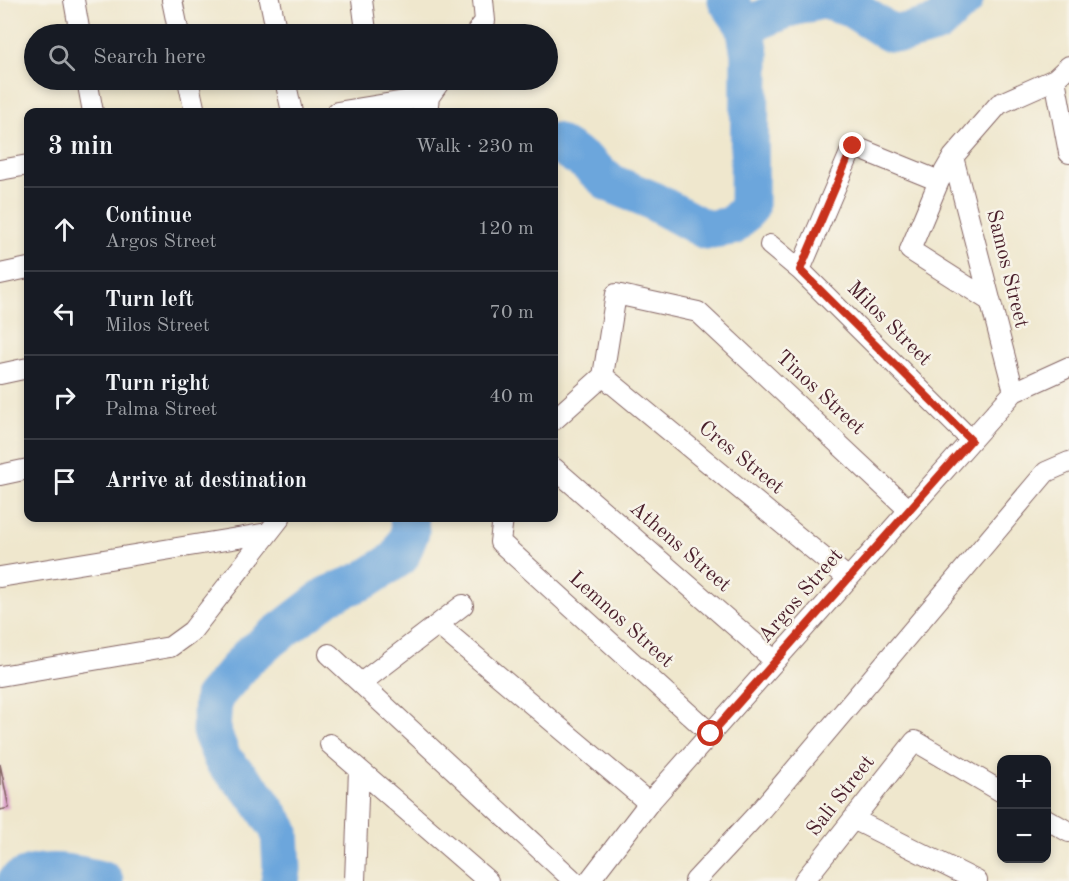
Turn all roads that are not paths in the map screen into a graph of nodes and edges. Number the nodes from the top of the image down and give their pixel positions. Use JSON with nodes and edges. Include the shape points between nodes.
{"nodes":[{"id":1,"x":74,"y":0,"type":"edge"},
{"id":2,"x":172,"y":0,"type":"edge"},
{"id":3,"x":270,"y":0,"type":"edge"},
{"id":4,"x":362,"y":0,"type":"edge"},
{"id":5,"x":483,"y":0,"type":"edge"},
{"id":6,"x":78,"y":24,"type":"edge"},
{"id":7,"x":177,"y":24,"type":"edge"},
{"id":8,"x":275,"y":24,"type":"edge"},
{"id":9,"x":365,"y":24,"type":"edge"},
{"id":10,"x":483,"y":24,"type":"edge"},
{"id":11,"x":1062,"y":73,"type":"edge"},
{"id":12,"x":89,"y":90,"type":"edge"},
{"id":13,"x":190,"y":90,"type":"edge"},
{"id":14,"x":287,"y":90,"type":"edge"},
{"id":15,"x":436,"y":90,"type":"edge"},
{"id":16,"x":428,"y":105,"type":"edge"},
{"id":17,"x":92,"y":108,"type":"edge"},
{"id":18,"x":194,"y":108,"type":"edge"},
{"id":19,"x":290,"y":108,"type":"edge"},
{"id":20,"x":389,"y":108,"type":"edge"},
{"id":21,"x":1069,"y":153,"type":"edge"},
{"id":22,"x":953,"y":157,"type":"junction"},
{"id":23,"x":24,"y":166,"type":"edge"},
{"id":24,"x":0,"y":170,"type":"edge"},
{"id":25,"x":939,"y":181,"type":"junction"},
{"id":26,"x":770,"y":245,"type":"dead end"},
{"id":27,"x":24,"y":269,"type":"edge"},
{"id":28,"x":800,"y":270,"type":"junction"},
{"id":29,"x":0,"y":274,"type":"edge"},
{"id":30,"x":990,"y":301,"type":"junction"},
{"id":31,"x":1069,"y":367,"type":"edge"},
{"id":32,"x":24,"y":369,"type":"edge"},
{"id":33,"x":0,"y":374,"type":"edge"},
{"id":34,"x":603,"y":376,"type":"junction"},
{"id":35,"x":1014,"y":392,"type":"junction"},
{"id":36,"x":558,"y":416,"type":"edge"},
{"id":37,"x":971,"y":440,"type":"junction"},
{"id":38,"x":1069,"y":462,"type":"edge"},
{"id":39,"x":24,"y":470,"type":"edge"},
{"id":40,"x":558,"y":471,"type":"edge"},
{"id":41,"x":0,"y":475,"type":"edge"},
{"id":42,"x":909,"y":510,"type":"junction"},
{"id":43,"x":502,"y":522,"type":"edge"},
{"id":44,"x":274,"y":525,"type":"edge"},
{"id":45,"x":0,"y":577,"type":"edge"},
{"id":46,"x":849,"y":578,"type":"junction"},
{"id":47,"x":463,"y":605,"type":"dead end"},
{"id":48,"x":438,"y":626,"type":"junction"},
{"id":49,"x":329,"y":654,"type":"dead end"},
{"id":50,"x":775,"y":661,"type":"junction"},
{"id":51,"x":0,"y":676,"type":"edge"},
{"id":52,"x":361,"y":683,"type":"junction"},
{"id":53,"x":711,"y":734,"type":"junction"},
{"id":54,"x":330,"y":744,"type":"dead end"},
{"id":55,"x":359,"y":769,"type":"junction"},
{"id":56,"x":997,"y":789,"type":"edge"},
{"id":57,"x":649,"y":803,"type":"junction"},
{"id":58,"x":853,"y":819,"type":"junction"},
{"id":59,"x":1051,"y":821,"type":"edge"},
{"id":60,"x":1069,"y":832,"type":"edge"},
{"id":61,"x":355,"y":881,"type":"edge"},
{"id":62,"x":488,"y":881,"type":"edge"},
{"id":63,"x":574,"y":881,"type":"edge"},
{"id":64,"x":589,"y":881,"type":"edge"},
{"id":65,"x":695,"y":881,"type":"edge"},
{"id":66,"x":804,"y":881,"type":"edge"},
{"id":67,"x":977,"y":881,"type":"edge"}],
"edges":[{"from":1,"to":6,"type":"street"},
{"from":2,"to":7,"type":"street"},
{"from":3,"to":8,"type":"street"},
{"from":4,"to":9,"type":"street"},
{"from":5,"to":10,"type":"street"},
{"from":11,"to":21,"type":"street"},
{"from":11,"to":22,"type":"street","via":[[999,104]]},
{"from":12,"to":17,"type":"street"},
{"from":13,"to":18,"type":"street"},
{"from":14,"to":19,"type":"street"},
{"from":15,"to":16,"type":"street"},
{"from":16,"to":20,"type":"street"},
{"from":22,"to":25,"type":"street"},
{"from":22,"to":30,"type":"street","name":"Samos Street"},
{"from":23,"to":24,"type":"street"},
{"from":25,"to":28,"type":"street","via":[[853,146]]},
{"from":25,"to":30,"type":"street","via":[[910,250]]},
{"from":26,"to":28,"type":"street","name":"Milos Street"},
{"from":27,"to":29,"type":"street"},
{"from":28,"to":37,"type":"street","name":"Milos Street"},
{"from":30,"to":35,"type":"street","name":"Samos Street"},
{"from":31,"to":35,"type":"street","name":"Argos Street"},
{"from":32,"to":33,"type":"street"},
{"from":34,"to":36,"type":"street"},
{"from":34,"to":42,"type":"street","name":"Tinos Street","via":[[616,294],[698,312]]},
{"from":34,"to":46,"type":"street","name":"Cres Street"},
{"from":35,"to":37,"type":"street","name":"Argos Street"},
{"from":37,"to":42,"type":"street","name":"Argos Street"},
{"from":38,"to":65,"type":"street","via":[[1046,472],[760,811]]},
{"from":39,"to":41,"type":"street"},
{"from":40,"to":50,"type":"street","name":"Athens Street"},
{"from":42,"to":46,"type":"street","name":"Argos Street"},
{"from":43,"to":53,"type":"street","name":"Lemnos Street","via":[[500,542]]},
{"from":44,"to":45,"type":"street"},
{"from":44,"to":51,"type":"street","via":[[192,631],[170,647]]},
{"from":46,"to":50,"type":"street","name":"Argos Street"},
{"from":47,"to":48,"type":"street"},
{"from":48,"to":52,"type":"street"},
{"from":48,"to":57,"type":"street"},
{"from":49,"to":52,"type":"street"},
{"from":50,"to":53,"type":"street","name":"Argos Street"},
{"from":52,"to":63,"type":"street"},
{"from":53,"to":57,"type":"street","name":"Argos Street"},
{"from":54,"to":55,"type":"street"},
{"from":55,"to":61,"type":"street"},
{"from":55,"to":62,"type":"street"},
{"from":56,"to":58,"type":"street","name":"Sali Street","via":[[915,741]]},
{"from":57,"to":64,"type":"street","name":"Argos Street"},
{"from":58,"to":66,"type":"street","name":"Sali Street"},
{"from":58,"to":67,"type":"street"},
{"from":59,"to":60,"type":"street"}]}
